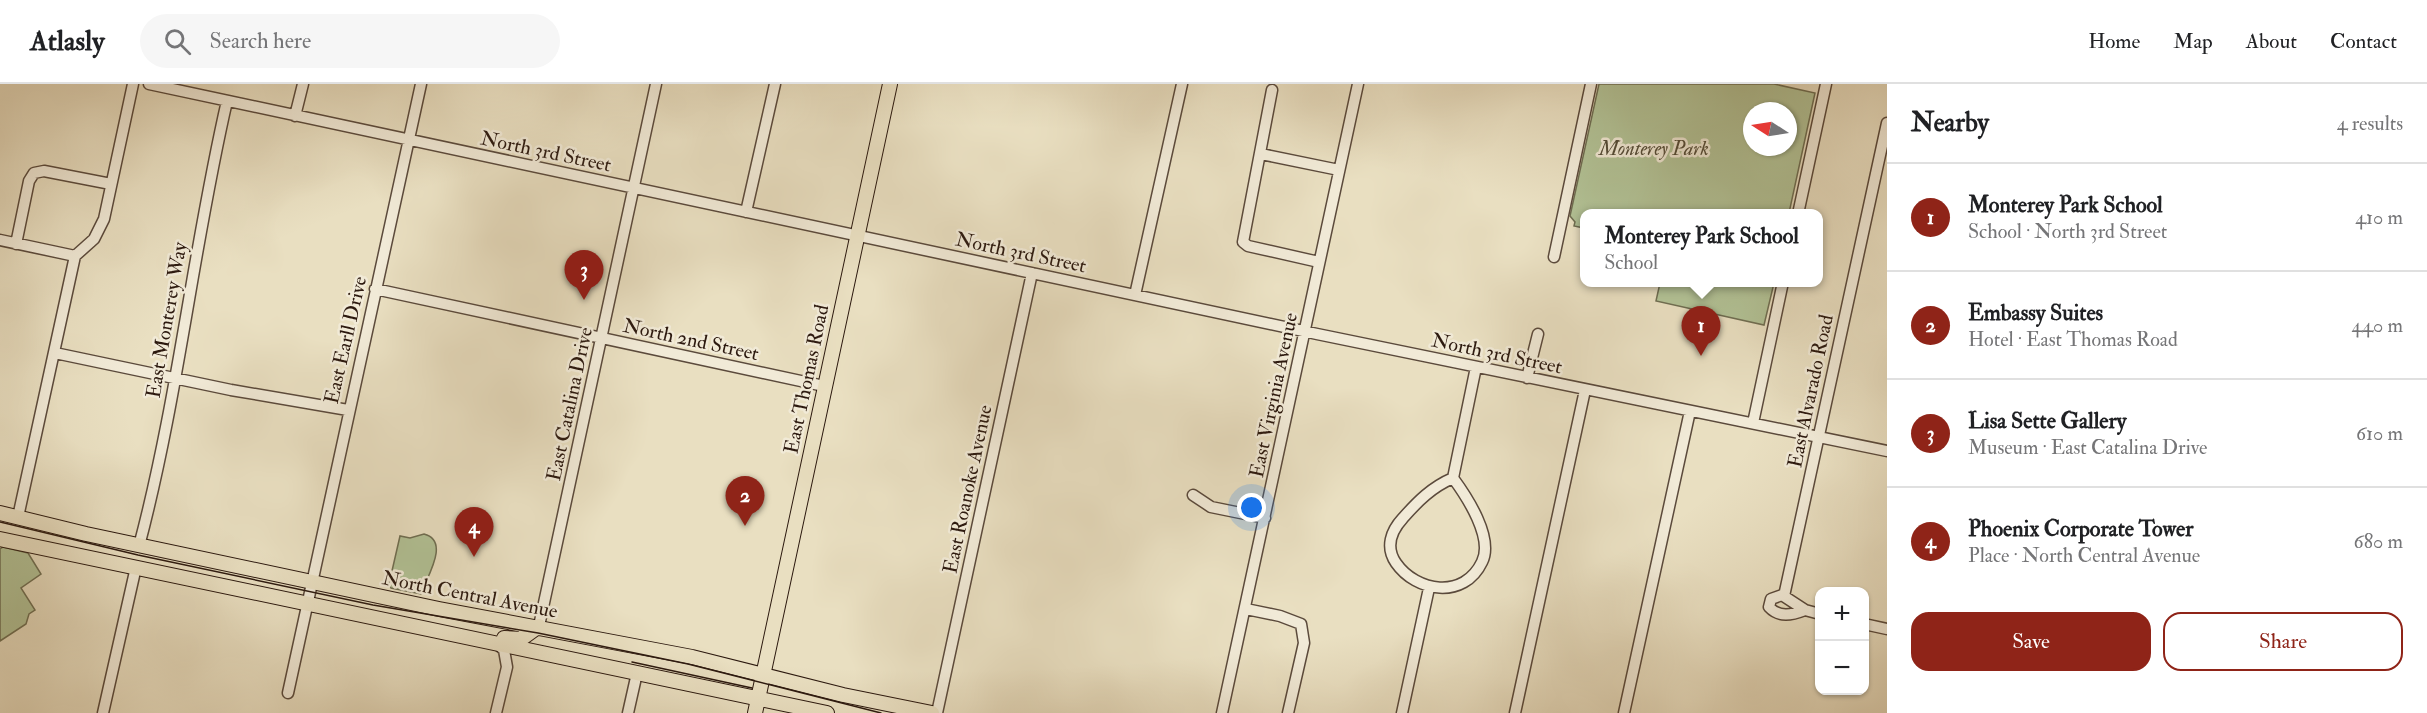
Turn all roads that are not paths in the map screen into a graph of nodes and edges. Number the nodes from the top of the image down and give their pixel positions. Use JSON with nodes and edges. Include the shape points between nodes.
{"nodes":[{"id":1,"x":133,"y":84,"type":"edge"},
{"id":2,"x":149,"y":84,"type":"edge"},
{"id":3,"x":303,"y":84,"type":"edge"},
{"id":4,"x":421,"y":84,"type":"edge"},
{"id":5,"x":656,"y":84,"type":"edge"},
{"id":6,"x":775,"y":84,"type":"edge"},
{"id":7,"x":890,"y":84,"type":"edge"},
{"id":8,"x":1182,"y":84,"type":"edge"},
{"id":9,"x":1358,"y":84,"type":"edge"},
{"id":10,"x":1591,"y":84,"type":"edge"},
{"id":11,"x":1826,"y":84,"type":"edge"},
{"id":12,"x":183,"y":88,"type":"edge"},
{"id":13,"x":1272,"y":90,"type":"dead end"},
{"id":14,"x":226,"y":101,"type":"junction"},
{"id":15,"x":295,"y":116,"type":"junction"},
{"id":16,"x":1887,"y":123,"type":"edge"},
{"id":17,"x":409,"y":141,"type":"junction"},
{"id":18,"x":1261,"y":154,"type":"junction"},
{"id":19,"x":1340,"y":170,"type":"junction"},
{"id":20,"x":111,"y":184,"type":"junction"},
{"id":21,"x":633,"y":188,"type":"junction"},
{"id":22,"x":1799,"y":209,"type":"edge"},
{"id":23,"x":746,"y":212,"type":"junction"},
{"id":24,"x":857,"y":236,"type":"junction"},
{"id":25,"x":0,"y":240,"type":"edge"},
{"id":26,"x":16,"y":244,"type":"junction"},
{"id":27,"x":75,"y":256,"type":"junction"},
{"id":28,"x":1554,"y":257,"type":"dead end"},
{"id":29,"x":1320,"y":262,"type":"junction"},
{"id":30,"x":1032,"y":273,"type":"junction"},
{"id":31,"x":1782,"y":287,"type":"edge"},
{"id":32,"x":375,"y":289,"type":"junction"},
{"id":33,"x":1135,"y":295,"type":"junction"},
{"id":34,"x":1304,"y":331,"type":"junction"},
{"id":35,"x":1538,"y":334,"type":"dead end"},
{"id":36,"x":601,"y":338,"type":"junction"},
{"id":37,"x":55,"y":353,"type":"junction"},
{"id":38,"x":1476,"y":367,"type":"junction"},
{"id":39,"x":1527,"y":378,"type":"junction"},
{"id":40,"x":176,"y":379,"type":"junction"},
{"id":41,"x":824,"y":386,"type":"junction"},
{"id":42,"x":1584,"y":390,"type":"junction"},
{"id":43,"x":348,"y":410,"type":"junction"},
{"id":44,"x":1690,"y":411,"type":"junction"},
{"id":45,"x":1753,"y":423,"type":"junction"},
{"id":46,"x":1820,"y":436,"type":"junction"},
{"id":47,"x":1887,"y":451,"type":"edge"},
{"id":48,"x":1453,"y":478,"type":"junction"},
{"id":49,"x":1193,"y":495,"type":"dead end"},
{"id":50,"x":0,"y":513,"type":"edge"},
{"id":51,"x":18,"y":517,"type":"junction"},
{"id":52,"x":1265,"y":518,"type":"junction"},
{"id":53,"x":0,"y":539,"type":"edge"},
{"id":54,"x":139,"y":546,"type":"junction"},
{"id":55,"x":136,"y":567,"type":"junction"},
{"id":56,"x":311,"y":582,"type":"junction"},
{"id":57,"x":1429,"y":588,"type":"junction"},
{"id":58,"x":1784,"y":596,"type":"junction"},
{"id":59,"x":306,"y":605,"type":"junction"},
{"id":60,"x":1246,"y":609,"type":"junction"},
{"id":61,"x":1805,"y":610,"type":"junction"},
{"id":62,"x":1815,"y":613,"type":"edge"},
{"id":63,"x":1869,"y":625,"type":"edge"},
{"id":64,"x":539,"y":626,"type":"junction"},
{"id":65,"x":1887,"y":629,"type":"edge"},
{"id":66,"x":467,"y":638,"type":"junction"},
{"id":67,"x":494,"y":642,"type":"junction"},
{"id":68,"x":526,"y":649,"type":"junction"},
{"id":69,"x":507,"y":668,"type":"junction"},
{"id":70,"x":637,"y":673,"type":"junction"},
{"id":71,"x":762,"y":678,"type":"junction"},
{"id":72,"x":288,"y":693,"type":"dead end"},
{"id":73,"x":758,"y":698,"type":"junction"},
{"id":74,"x":103,"y":713,"type":"edge"},
{"id":75,"x":496,"y":713,"type":"edge"},
{"id":76,"x":628,"y":713,"type":"edge"},
{"id":77,"x":754,"y":713,"type":"edge"},
{"id":78,"x":827,"y":713,"type":"edge"},
{"id":79,"x":932,"y":713,"type":"edge"},
{"id":80,"x":938,"y":713,"type":"edge"},
{"id":81,"x":1222,"y":713,"type":"edge"},
{"id":82,"x":1288,"y":713,"type":"edge"},
{"id":83,"x":1402,"y":713,"type":"edge"},
{"id":84,"x":1515,"y":713,"type":"edge"},
{"id":85,"x":1624,"y":713,"type":"edge"}],
"edges":[{"from":1,"to":20,"type":"street"},
{"from":2,"to":12,"type":"street","name":"North 3rd Street"},
{"from":3,"to":15,"type":"street"},
{"from":4,"to":17,"type":"street","name":"East Earll Drive"},
{"from":5,"to":21,"type":"street","name":"East Catalina Drive"},
{"from":6,"to":23,"type":"street"},
{"from":7,"to":24,"type":"main road","name":"East Thomas Road"},
{"from":8,"to":33,"type":"street"},
{"from":9,"to":19,"type":"street","name":"East Virginia Avenue"},
{"from":10,"to":28,"type":"street"},
{"from":11,"to":22,"type":"street"},
{"from":12,"to":14,"type":"street","name":"North 3rd Street"},
{"from":13,"to":18,"type":"street"},
{"from":14,"to":15,"type":"street","name":"North 3rd Street"},
{"from":14,"to":40,"type":"street","name":"East Monterey Way","via":[[208,182]]},
{"from":15,"to":17,"type":"street","name":"North 3rd Street"},
{"from":16,"to":46,"type":"street","name":"East Alvarado Road"},
{"from":17,"to":21,"type":"street","name":"North 3rd Street"},
{"from":17,"to":32,"type":"street","name":"East Earll Drive"},
{"from":18,"to":19,"type":"street"},
{"from":18,"to":29,"type":"street","via":[[1243,242]]},
{"from":19,"to":29,"type":"street","name":"East Virginia Avenue"},
{"from":20,"to":26,"type":"street","via":[[34,172]]},
{"from":20,"to":27,"type":"street","via":[[100,231]]},
{"from":21,"to":23,"type":"street","name":"North 3rd Street"},
{"from":21,"to":36,"type":"street","name":"East Catalina Drive"},
{"from":23,"to":24,"type":"street","name":"North 3rd Street"},
{"from":24,"to":30,"type":"street","name":"North 3rd Street"},
{"from":24,"to":41,"type":"main road","name":"East Thomas Road"},
{"from":25,"to":26,"type":"street"},
{"from":26,"to":27,"type":"street"},
{"from":27,"to":37,"type":"street"},
{"from":29,"to":34,"type":"street","name":"East Virginia Avenue"},
{"from":30,"to":33,"type":"street","name":"North 3rd Street"},
{"from":30,"to":80,"type":"street","name":"East Roanoke Avenue"},
{"from":31,"to":45,"type":"street"},
{"from":32,"to":36,"type":"street","name":"North 2nd Street"},
{"from":32,"to":43,"type":"street","name":"East Earll Drive"},
{"from":33,"to":34,"type":"street","name":"North 3rd Street"},
{"from":34,"to":38,"type":"street","name":"North 3rd Street"},
{"from":34,"to":52,"type":"street","name":"East Virginia Avenue"},
{"from":35,"to":39,"type":"street"},
{"from":36,"to":41,"type":"street","name":"North 2nd Street"},
{"from":36,"to":64,"type":"street","name":"East Catalina Drive"},
{"from":37,"to":40,"type":"street"},
{"from":37,"to":51,"type":"street"},
{"from":38,"to":39,"type":"street","name":"North 3rd Street"},
{"from":38,"to":48,"type":"street"},
{"from":39,"to":42,"type":"street","name":"North 3rd Street"},
{"from":40,"to":43,"type":"street"},
{"from":40,"to":54,"type":"street","name":"East Monterey Way"},
{"from":41,"to":71,"type":"main road","name":"East Thomas Road"},
{"from":42,"to":44,"type":"street","name":"North 3rd Street"},
{"from":42,"to":84,"type":"street"},
{"from":43,"to":56,"type":"street","name":"East Earll Drive"},
{"from":44,"to":45,"type":"street","name":"North 3rd Street"},
{"from":44,"to":85,"type":"street"},
{"from":45,"to":46,"type":"street","name":"North 3rd Street"},
{"from":46,"to":47,"type":"street","name":"North 3rd Street"},
{"from":46,"to":58,"type":"street","name":"East Alvarado Road"},
{"from":48,"to":57,"type":"street","via":[[1477,518],[1484,542],[1483,561],[1458,585]]},
{"from":48,"to":57,"type":"street","via":[[1432,487],[1395,527],[1389,541],[1392,557],[1402,572]]},
{"from":49,"to":52,"type":"street","via":[[1211,507]]},
{"from":50,"to":51,"type":"main road","name":"North Central Avenue"},
{"from":51,"to":54,"type":"main road","name":"North Central Avenue"},
{"from":52,"to":60,"type":"street","name":"East Virginia Avenue"},
{"from":53,"to":55,"type":"main road"},
{"from":54,"to":56,"type":"main road","name":"North Central Avenue"},
{"from":55,"to":59,"type":"main road"},
{"from":55,"to":74,"type":"street"},
{"from":56,"to":59,"type":"street","name":"East Earll Drive"},
{"from":56,"to":64,"type":"main road","name":"North Central Avenue"},
{"from":57,"to":83,"type":"street"},
{"from":58,"to":61,"type":"street"},
{"from":58,"to":61,"type":"street","name":"East Alvarado Road","via":[[1771,598],[1769,607],[1776,614]]},
{"from":59,"to":66,"type":"main road"},
{"from":59,"to":72,"type":"street","name":"East Earll Drive"},
{"from":60,"to":81,"type":"street","name":"East Virginia Avenue"},
{"from":60,"to":82,"type":"street","via":[[1301,624],[1304,643]]},
{"from":61,"to":62,"type":"street"},
{"from":63,"to":65,"type":"street"},
{"from":64,"to":66,"type":"main road","via":[[518,640],[480,634]]},
{"from":64,"to":71,"type":"main road","name":"North Central Avenue"},
{"from":66,"to":67,"type":"main road"},
{"from":67,"to":68,"type":"main road"},
{"from":67,"to":69,"type":"street","via":[[504,650]]},
{"from":68,"to":69,"type":"street"},
{"from":68,"to":70,"type":"main road"},
{"from":69,"to":75,"type":"street"},
{"from":70,"to":73,"type":"main road"},
{"from":70,"to":76,"type":"street"},
{"from":71,"to":73,"type":"main road","name":"East Thomas Road"},
{"from":71,"to":79,"type":"main road","name":"North Central Avenue"},
{"from":73,"to":77,"type":"main road","name":"East Thomas Road"},
{"from":73,"to":78,"type":"main road"}]}
